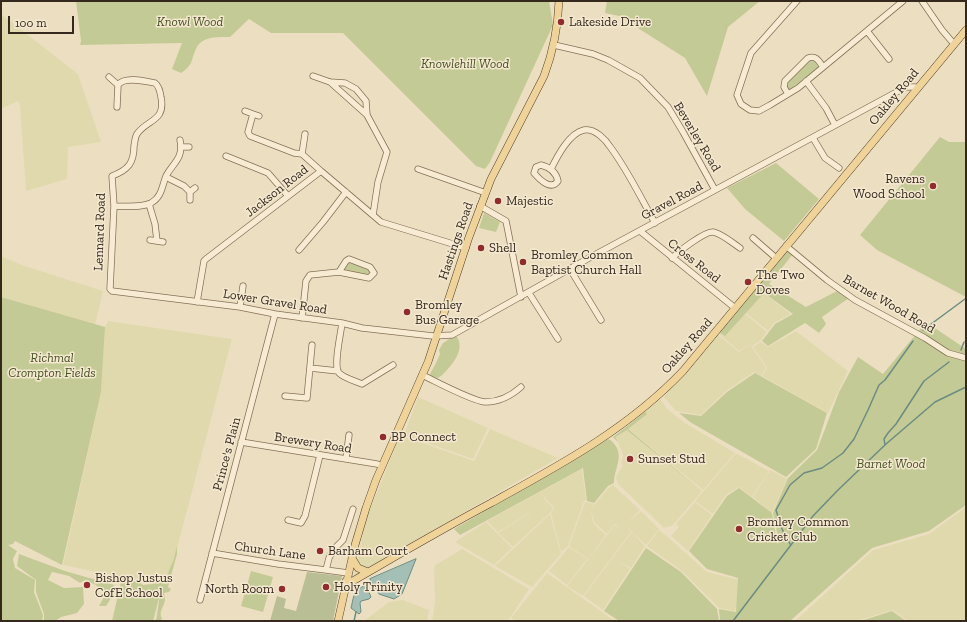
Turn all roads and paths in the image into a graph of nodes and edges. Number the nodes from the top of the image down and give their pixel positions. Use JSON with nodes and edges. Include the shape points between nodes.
{"nodes":[{"id":1,"x":558,"y":1,"type":"edge"},
{"id":2,"x":797,"y":1,"type":"edge"},
{"id":3,"x":903,"y":1,"type":"edge"},
{"id":4,"x":922,"y":1,"type":"edge"},
{"id":5,"x":966,"y":30,"type":"edge"},
{"id":6,"x":867,"y":31,"type":"junction"},
{"id":7,"x":954,"y":44,"type":"junction"},
{"id":8,"x":554,"y":45,"type":"junction"},
{"id":9,"x":889,"y":59,"type":"dead end"},
{"id":10,"x":823,"y":67,"type":"junction"},
{"id":11,"x":313,"y":76,"type":"dead end"},
{"id":12,"x":109,"y":77,"type":"dead end"},
{"id":13,"x":806,"y":81,"type":"junction"},
{"id":14,"x":330,"y":82,"type":"junction"},
{"id":15,"x":118,"y":85,"type":"junction"},
{"id":16,"x":917,"y":89,"type":"junction"},
{"id":17,"x":788,"y":94,"type":"junction"},
{"id":18,"x":117,"y":107,"type":"dead end"},
{"id":19,"x":245,"y":111,"type":"dead end"},
{"id":20,"x":253,"y":114,"type":"junction"},
{"id":21,"x":260,"y":116,"type":"dead end"},
{"id":22,"x":368,"y":116,"type":"junction"},
{"id":23,"x":835,"y":125,"type":"junction"},
{"id":24,"x":305,"y":134,"type":"dead end"},
{"id":25,"x":813,"y":138,"type":"junction"},
{"id":26,"x":180,"y":140,"type":"dead end"},
{"id":27,"x":182,"y":147,"type":"junction"},
{"id":28,"x":189,"y":147,"type":"dead end"},
{"id":29,"x":302,"y":154,"type":"junction"},
{"id":30,"x":226,"y":156,"type":"dead end"},
{"id":31,"x":839,"y":168,"type":"dead end"},
{"id":32,"x":418,"y":169,"type":"dead end"},
{"id":33,"x":551,"y":169,"type":"dead end"},
{"id":34,"x":321,"y":171,"type":"junction"},
{"id":35,"x":166,"y":177,"type":"junction"},
{"id":36,"x":715,"y":190,"type":"junction"},
{"id":37,"x":346,"y":192,"type":"junction"},
{"id":38,"x":486,"y":193,"type":"junction"},
{"id":39,"x":288,"y":196,"type":"junction"},
{"id":40,"x":190,"y":200,"type":"dead end"},
{"id":41,"x":148,"y":204,"type":"junction"},
{"id":42,"x":114,"y":206,"type":"junction"},
{"id":43,"x":480,"y":206,"type":"junction"},
{"id":44,"x":373,"y":215,"type":"junction"},
{"id":45,"x":655,"y":223,"type":"junction"},
{"id":46,"x":640,"y":231,"type":"junction"},
{"id":47,"x":753,"y":238,"type":"dead end"},
{"id":48,"x":150,"y":240,"type":"dead end"},
{"id":49,"x":786,"y":246,"type":"junction"},
{"id":50,"x":466,"y":248,"type":"junction"},
{"id":51,"x":740,"y":248,"type":"dead end"},
{"id":52,"x":300,"y":250,"type":"dead end"},
{"id":53,"x":672,"y":258,"type":"junction"},
{"id":54,"x":776,"y":258,"type":"junction"},
{"id":55,"x":570,"y":269,"type":"junction"},
{"id":56,"x":339,"y":272,"type":"junction"},
{"id":57,"x":243,"y":286,"type":"dead end"},
{"id":58,"x":110,"y":289,"type":"joint"},
{"id":59,"x":529,"y":293,"type":"junction"},
{"id":60,"x":521,"y":297,"type":"junction"},
{"id":61,"x":197,"y":302,"type":"junction"},
{"id":62,"x":240,"y":307,"type":"junction"},
{"id":63,"x":735,"y":308,"type":"junction"},
{"id":64,"x":275,"y":314,"type":"junction"},
{"id":65,"x":302,"y":318,"type":"junction"},
{"id":66,"x":601,"y":320,"type":"dead end"},
{"id":67,"x":342,"y":323,"type":"junction"},
{"id":68,"x":440,"y":335,"type":"junction"},
{"id":69,"x":558,"y":339,"type":"dead end"},
{"id":70,"x":312,"y":345,"type":"dead end"},
{"id":71,"x":966,"y":358,"type":"edge"},
{"id":72,"x":393,"y":365,"type":"dead end"},
{"id":73,"x":310,"y":368,"type":"junction"},
{"id":74,"x":338,"y":371,"type":"junction"},
{"id":75,"x":422,"y":375,"type":"junction"},
{"id":76,"x":521,"y":387,"type":"dead end"},
{"id":77,"x":285,"y":396,"type":"dead end"},
{"id":78,"x":349,"y":435,"type":"dead end"},
{"id":79,"x":241,"y":442,"type":"junction"},
{"id":80,"x":320,"y":455,"type":"junction"},
{"id":81,"x":346,"y":459,"type":"junction"},
{"id":82,"x":382,"y":466,"type":"junction"},
{"id":83,"x":353,"y":509,"type":"dead end"},
{"id":84,"x":288,"y":520,"type":"dead end"},
{"id":85,"x":350,"y":520,"type":"junction"},
{"id":86,"x":361,"y":523,"type":"junction"},
{"id":87,"x":212,"y":553,"type":"junction"},
{"id":88,"x":352,"y":558,"type":"junction"},
{"id":89,"x":326,"y":570,"type":"junction"},
{"id":90,"x":368,"y":572,"type":"junction"},
{"id":91,"x":348,"y":574,"type":"junction"},
{"id":92,"x":346,"y":581,"type":"junction"},
{"id":93,"x":200,"y":600,"type":"dead end"},
{"id":94,"x":338,"y":621,"type":"edge"}],
"edges":[{"from":1,"to":8,"type":"main road","name":"Hastings Road"},
{"from":2,"to":17,"type":"street","via":[[751,53],[737,92],[739,101],[745,107],[759,111]]},
{"from":3,"to":6,"type":"street"},
{"from":4,"to":7,"type":"street"},
{"from":5,"to":7,"type":"main road","name":"Oakley Road"},
{"from":6,"to":9,"type":"street"},
{"from":6,"to":10,"type":"street"},
{"from":7,"to":16,"type":"main road","name":"Oakley Road"},
{"from":8,"to":36,"type":"street","name":"Beverley Road","via":[[593,54],[640,78],[668,107]]},
{"from":8,"to":38,"type":"main road","name":"Hastings Road","via":[[544,76],[499,161]]},
{"from":10,"to":13,"type":"street"},
{"from":10,"to":17,"type":"street","via":[[816,58],[808,58],[786,80],[784,87]]},
{"from":11,"to":14,"type":"street"},
{"from":12,"to":15,"type":"street"},
{"from":13,"to":17,"type":"street"},
{"from":13,"to":23,"type":"street"},
{"from":14,"to":22,"type":"street"},
{"from":14,"to":22,"type":"street","via":[[356,89],[366,100]]},
{"from":15,"to":18,"type":"street"},
{"from":15,"to":42,"type":"street","name":"Lennard Road","via":[[127,79],[155,83],[162,102],[156,118],[137,135],[129,165],[122,172],[112,176]]},
{"from":16,"to":23,"type":"street","name":"Gravel Road","via":[[906,87]]},
{"from":16,"to":49,"type":"main road","name":"Oakley Road"},
{"from":19,"to":20,"type":"street"},
{"from":20,"to":21,"type":"street"},
{"from":20,"to":29,"type":"street","via":[[248,132],[250,136]]},
{"from":22,"to":44,"type":"street","via":[[387,152],[378,182]]},
{"from":23,"to":25,"type":"street","name":"Gravel Road"},
{"from":24,"to":29,"type":"street"},
{"from":25,"to":31,"type":"street","via":[[825,158]]},
{"from":25,"to":36,"type":"street","name":"Gravel Road"},
{"from":26,"to":27,"type":"street"},
{"from":27,"to":28,"type":"street"},
{"from":27,"to":35,"type":"street","via":[[178,160]]},
{"from":29,"to":34,"type":"street"},
{"from":30,"to":39,"type":"street","via":[[268,173]]},
{"from":32,"to":38,"type":"street"},
{"from":33,"to":45,"type":"street","via":[[559,153],[576,134],[584,130],[595,132],[611,147]]},
{"from":34,"to":37,"type":"street","name":"Jackson Road"},
{"from":34,"to":39,"type":"street","name":"Jackson Road"},
{"from":35,"to":40,"type":"street","via":[[192,190]]},
{"from":35,"to":41,"type":"street","via":[[159,197]]},
{"from":36,"to":45,"type":"street","name":"Gravel Road"},
{"from":37,"to":44,"type":"street","name":"Jackson Road"},
{"from":37,"to":52,"type":"street"},
{"from":38,"to":43,"type":"main road","name":"Hastings Road"},
{"from":39,"to":61,"type":"street","name":"Jackson Road","via":[[204,261]]},
{"from":41,"to":42,"type":"street"},
{"from":41,"to":48,"type":"street","via":[[160,242]]},
{"from":42,"to":58,"type":"street","name":"Lennard Road"},
{"from":43,"to":50,"type":"main road","name":"Hastings Road"},
{"from":43,"to":60,"type":"street","via":[[506,221]]},
{"from":44,"to":50,"type":"street","name":"Jackson Road","via":[[381,222]]},
{"from":45,"to":46,"type":"street","name":"Gravel Road"},
{"from":46,"to":53,"type":"street","name":"Cross Road"},
{"from":46,"to":55,"type":"street","name":"Gravel Road"},
{"from":47,"to":54,"type":"street"},
{"from":49,"to":54,"type":"main road","name":"Oakley Road"},
{"from":49,"to":71,"type":"street","name":"Barnet Wood Road","via":[[855,300],[948,353]]},
{"from":50,"to":68,"type":"main road","name":"Hastings Road"},
{"from":51,"to":53,"type":"street","via":[[717,233],[710,232]]},
{"from":53,"to":63,"type":"street","name":"Cross Road"},
{"from":54,"to":63,"type":"main road","name":"Oakley Road"},
{"from":55,"to":59,"type":"street","name":"Gravel Road"},
{"from":55,"to":66,"type":"street"},
{"from":56,"to":56,"type":"street","via":[[349,259],[370,267],[374,273],[369,278]]},
{"from":56,"to":65,"type":"street","via":[[308,276]]},
{"from":57,"to":62,"type":"street"},
{"from":58,"to":61,"type":"street","name":"Lower Gravel Road"},
{"from":59,"to":60,"type":"street","name":"Gravel Road"},
{"from":59,"to":69,"type":"street"},
{"from":60,"to":68,"type":"street","name":"Gravel Road","via":[[452,335]]},
{"from":61,"to":62,"type":"street","name":"Lower Gravel Road"},
{"from":62,"to":64,"type":"street","name":"Lower Gravel Road"},
{"from":63,"to":90,"type":"main road","name":"Oakley Road","via":[[672,382],[620,426],[580,453]]},
{"from":64,"to":65,"type":"street","name":"Lower Gravel Road"},
{"from":64,"to":79,"type":"street","name":"Prince's Plain"},
{"from":65,"to":67,"type":"street","name":"Lower Gravel Road"},
{"from":67,"to":68,"type":"street","name":"Lower Gravel Road","via":[[362,328]]},
{"from":67,"to":74,"type":"street","via":[[336,363]]},
{"from":68,"to":75,"type":"main road","name":"Hastings Road"},
{"from":70,"to":73,"type":"street"},
{"from":72,"to":74,"type":"street","via":[[362,384]]},
{"from":73,"to":74,"type":"street"},
{"from":73,"to":77,"type":"street","via":[[307,398]]},
{"from":75,"to":76,"type":"street","via":[[483,402],[507,398]]},
{"from":75,"to":82,"type":"main road","name":"Hastings Road"},
{"from":78,"to":81,"type":"street"},
{"from":79,"to":80,"type":"street","name":"Brewery Road"},
{"from":79,"to":87,"type":"street","name":"Prince's Plain"},
{"from":80,"to":81,"type":"street","name":"Brewery Road"},
{"from":80,"to":84,"type":"street","via":[[305,516],[301,523]]},
{"from":81,"to":82,"type":"street","name":"Brewery Road"},
{"from":82,"to":86,"type":"main road","name":"Hastings Road"},
{"from":83,"to":85,"type":"street"},
{"from":85,"to":86,"type":"street"},
{"from":85,"to":89,"type":"street","via":[[343,540],[328,558]]},
{"from":86,"to":88,"type":"main road","name":"Hastings Road"},
{"from":87,"to":89,"type":"street","name":"Church Lane"},
{"from":87,"to":93,"type":"street","name":"Prince's Plain"},
{"from":88,"to":90,"type":"main road","via":[[358,568]]},
{"from":88,"to":91,"type":"main road","name":"Hastings Road"},
{"from":89,"to":91,"type":"street","name":"Church Lane"},
{"from":90,"to":92,"type":"main road","name":"Oakley Road","via":[[351,582]]},
{"from":91,"to":92,"type":"main road","name":"Hastings Road"},
{"from":92,"to":94,"type":"main road","name":"Hastings Road"}]}
